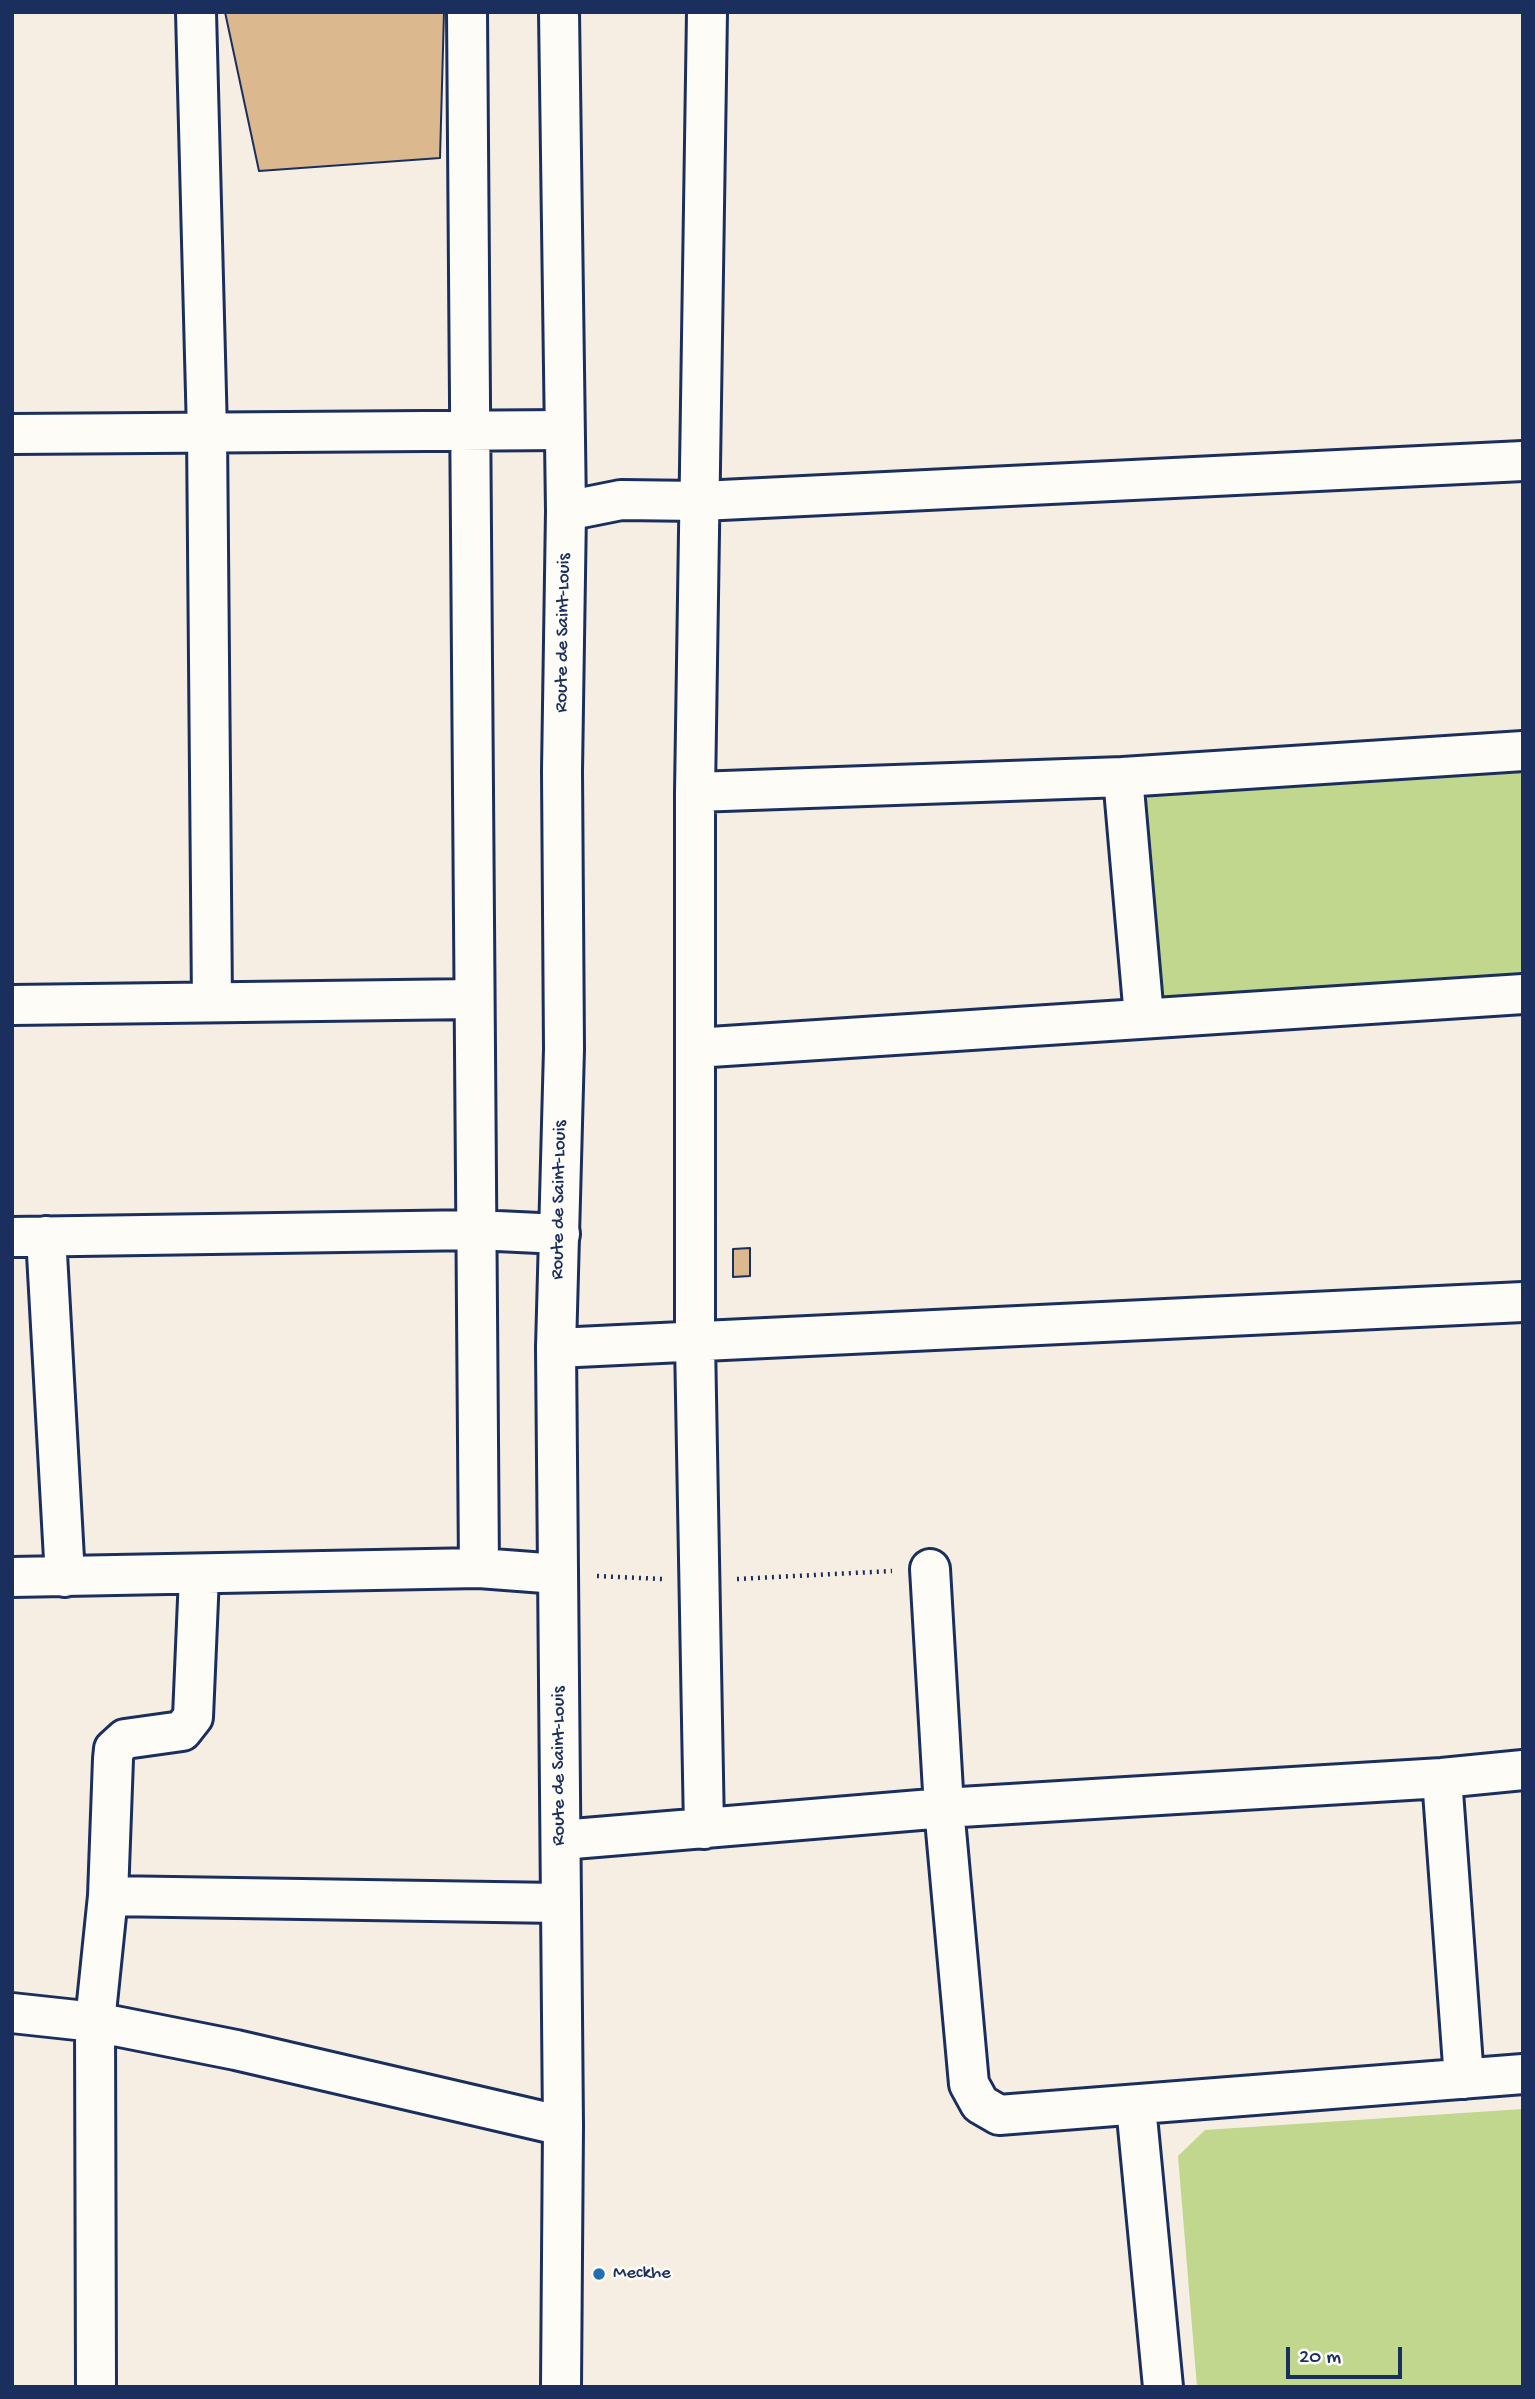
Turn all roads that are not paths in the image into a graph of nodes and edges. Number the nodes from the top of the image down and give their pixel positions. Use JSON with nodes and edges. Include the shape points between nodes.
{"nodes":[{"id":1,"x":196,"y":12,"type":"edge"},
{"id":2,"x":467,"y":12,"type":"edge"},
{"id":3,"x":559,"y":12,"type":"edge"},
{"id":4,"x":707,"y":12,"type":"edge"},
{"id":5,"x":470,"y":430,"type":"junction"},
{"id":6,"x":564,"y":430,"type":"junction"},
{"id":7,"x":207,"y":432,"type":"junction"},
{"id":8,"x":12,"y":434,"type":"edge"},
{"id":9,"x":1523,"y":461,"type":"edge"},
{"id":10,"x":701,"y":502,"type":"junction"},
{"id":11,"x":566,"y":512,"type":"junction"},
{"id":12,"x":1523,"y":751,"type":"edge"},
{"id":13,"x":1123,"y":777,"type":"junction"},
{"id":14,"x":695,"y":792,"type":"junction"},
{"id":15,"x":1523,"y":993,"type":"edge"},
{"id":16,"x":474,"y":999,"type":"junction"},
{"id":17,"x":212,"y":1002,"type":"junction"},
{"id":18,"x":12,"y":1005,"type":"edge"},
{"id":19,"x":1144,"y":1017,"type":"junction"},
{"id":20,"x":695,"y":1048,"type":"junction"},
{"id":21,"x":476,"y":1230,"type":"junction"},
{"id":22,"x":560,"y":1234,"type":"junction"},
{"id":23,"x":29,"y":1236,"type":"edge"},
{"id":24,"x":1523,"y":1302,"type":"edge"},
{"id":25,"x":695,"y":1342,"type":"junction"},
{"id":26,"x":556,"y":1348,"type":"junction"},
{"id":27,"x":479,"y":1568,"type":"junction"},
{"id":28,"x":930,"y":1569,"type":"road end"},
{"id":29,"x":558,"y":1574,"type":"junction"},
{"id":30,"x":199,"y":1576,"type":"junction"},
{"id":31,"x":12,"y":1577,"type":"edge"},
{"id":32,"x":65,"y":1577,"type":"junction"},
{"id":33,"x":1523,"y":1770,"type":"edge"},
{"id":34,"x":1442,"y":1777,"type":"junction"},
{"id":35,"x":944,"y":1808,"type":"junction"},
{"id":36,"x":704,"y":1829,"type":"junction"},
{"id":37,"x":561,"y":1840,"type":"junction"},
{"id":38,"x":108,"y":1896,"type":"junction"},
{"id":39,"x":559,"y":1903,"type":"junction"},
{"id":40,"x":12,"y":2013,"type":"edge"},
{"id":41,"x":95,"y":2022,"type":"junction"},
{"id":42,"x":1523,"y":2074,"type":"edge"},
{"id":43,"x":1464,"y":2078,"type":"junction"},
{"id":44,"x":1136,"y":2106,"type":"junction"},
{"id":45,"x":563,"y":2126,"type":"junction"},
{"id":46,"x":96,"y":2387,"type":"edge"},
{"id":47,"x":561,"y":2387,"type":"edge"},
{"id":48,"x":1163,"y":2387,"type":"edge"}],
"edges":[{"from":1,"to":7,"type":"main road"},
{"from":2,"to":5,"type":"main road"},
{"from":3,"to":6,"type":"main road","name":"Route de Saint-Louis"},
{"from":4,"to":10,"type":"main road"},
{"from":5,"to":6,"type":"main road"},
{"from":5,"to":7,"type":"main road"},
{"from":5,"to":16,"type":"main road"},
{"from":6,"to":11,"type":"main road","name":"Route de Saint-Louis"},
{"from":7,"to":8,"type":"main road"},
{"from":7,"to":17,"type":"main road"},
{"from":9,"to":10,"type":"main road"},
{"from":10,"to":11,"type":"main road","via":[[621,500]]},
{"from":10,"to":14,"type":"main road"},
{"from":11,"to":22,"type":"main road","name":"Route de Saint-Louis"},
{"from":12,"to":13,"type":"main road"},
{"from":13,"to":14,"type":"main road"},
{"from":13,"to":19,"type":"main road"},
{"from":14,"to":20,"type":"main road"},
{"from":15,"to":19,"type":"main road"},
{"from":16,"to":17,"type":"main road"},
{"from":16,"to":21,"type":"main road"},
{"from":17,"to":18,"type":"main road"},
{"from":19,"to":20,"type":"main road"},
{"from":20,"to":25,"type":"main road"},
{"from":21,"to":22,"type":"main road"},
{"from":21,"to":23,"type":"main road"},
{"from":21,"to":27,"type":"main road"},
{"from":22,"to":26,"type":"main road","name":"Route de Saint-Louis"},
{"from":23,"to":32,"type":"main road"},
{"from":24,"to":25,"type":"main road"},
{"from":25,"to":26,"type":"main road"},
{"from":25,"to":36,"type":"main road"},
{"from":26,"to":29,"type":"main road","name":"Route de Saint-Louis"},
{"from":27,"to":29,"type":"main road"},
{"from":27,"to":30,"type":"main road"},
{"from":28,"to":35,"type":"main road"},
{"from":29,"to":37,"type":"main road","name":"Route de Saint-Louis"},
{"from":30,"to":32,"type":"main road"},
{"from":30,"to":38,"type":"main road","via":[[193,1717],[182,1731],[125,1739],[114,1749]]},
{"from":31,"to":32,"type":"main road"},
{"from":33,"to":34,"type":"main road"},
{"from":34,"to":35,"type":"main road"},
{"from":34,"to":43,"type":"main road"},
{"from":35,"to":36,"type":"main road"},
{"from":35,"to":44,"type":"main road","via":[[969,2084],[980,2104],[999,2115]]},
{"from":36,"to":37,"type":"main road"},
{"from":37,"to":39,"type":"main road","name":"Route de Saint-Louis"},
{"from":38,"to":39,"type":"main road"},
{"from":38,"to":41,"type":"main road"},
{"from":39,"to":45,"type":"main road","name":"Route de Saint-Louis"},
{"from":40,"to":41,"type":"main road"},
{"from":41,"to":45,"type":"main road","via":[[236,2049]]},
{"from":41,"to":46,"type":"main road"},
{"from":42,"to":43,"type":"main road"},
{"from":43,"to":44,"type":"main road"},
{"from":44,"to":48,"type":"main road"},
{"from":45,"to":47,"type":"main road","name":"Route de Saint-Louis"}]}
